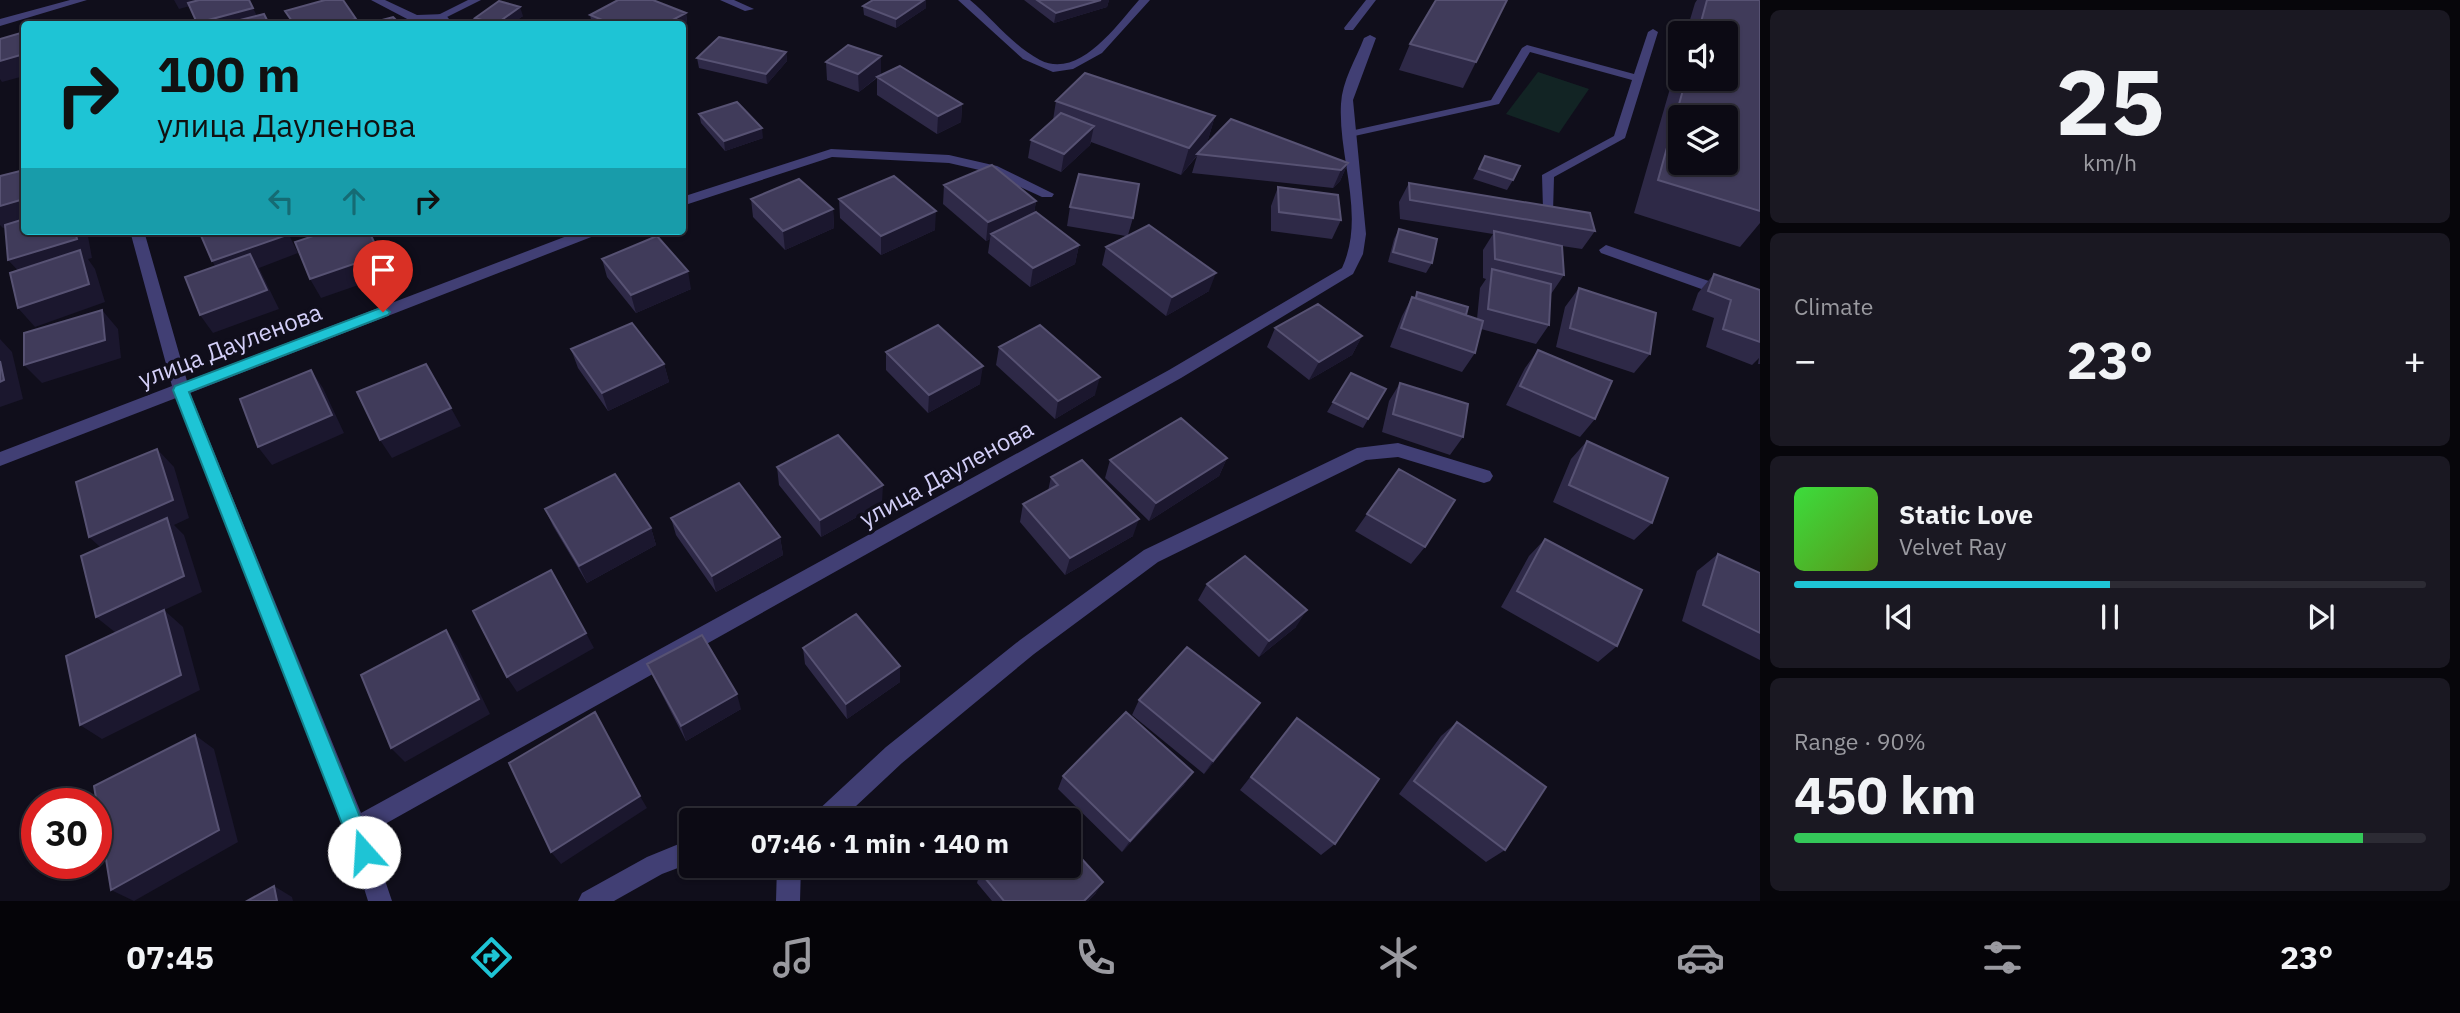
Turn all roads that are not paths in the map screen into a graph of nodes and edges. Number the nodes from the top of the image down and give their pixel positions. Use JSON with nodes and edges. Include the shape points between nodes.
{"nodes":[{"id":1,"x":82,"y":0,"type":"edge"},
{"id":2,"x":376,"y":0,"type":"edge"},
{"id":3,"x":476,"y":0,"type":"edge"},
{"id":4,"x":725,"y":0,"type":"edge"},
{"id":5,"x":963,"y":0,"type":"edge"},
{"id":6,"x":1371,"y":0,"type":"edge"},
{"id":7,"x":1142,"y":1,"type":"edge"},
{"id":8,"x":749,"y":9,"type":"dead end"},
{"id":9,"x":444,"y":20,"type":"edge"},
{"id":10,"x":0,"y":23,"type":"edge"},
{"id":11,"x":1349,"y":28,"type":"dead end"},
{"id":12,"x":1653,"y":32,"type":"dead end"},
{"id":13,"x":1370,"y":38,"type":"dead end"},
{"id":14,"x":1638,"y":78,"type":"junction"},
{"id":15,"x":1350,"y":134,"type":"junction"},
{"id":16,"x":1047,"y":194,"type":"dead end"},
{"id":17,"x":686,"y":201,"type":"edge"},
{"id":18,"x":1549,"y":209,"type":"edge"},
{"id":19,"x":138,"y":235,"type":"edge"},
{"id":20,"x":584,"y":235,"type":"edge"},
{"id":21,"x":1606,"y":250,"type":"dead end"},
{"id":22,"x":1760,"y":305,"type":"edge"},
{"id":23,"x":181,"y":390,"type":"junction"},
{"id":24,"x":0,"y":459,"type":"edge"},
{"id":25,"x":1484,"y":476,"type":"dead end"},
{"id":26,"x":837,"y":808,"type":"edge"},
{"id":27,"x":356,"y":828,"type":"junction"},
{"id":28,"x":679,"y":855,"type":"edge"},
{"id":29,"x":789,"y":878,"type":"edge"},
{"id":30,"x":380,"y":901,"type":"edge"},
{"id":31,"x":590,"y":901,"type":"edge"},
{"id":32,"x":788,"y":901,"type":"edge"}],
"edges":[{"from":1,"to":10,"type":"street"},
{"from":2,"to":9,"type":"street","via":[[415,19]]},
{"from":3,"to":9,"type":"lane"},
{"from":4,"to":8,"type":"lane"},
{"from":5,"to":7,"type":"street","via":[[1040,65],[1060,67],[1079,63],[1098,50]]},
{"from":6,"to":11,"type":"lane"},
{"from":12,"to":14,"type":"lane"},
{"from":13,"to":15,"type":"street","name":"улица Дауленова","via":[[1347,99]]},
{"from":14,"to":15,"type":"lane","via":[[1527,48],[1495,102]]},
{"from":14,"to":18,"type":"lane","via":[[1619,138],[1548,175]]},
{"from":15,"to":27,"type":"street","name":"улица Дауленова","via":[[1357,258],[1348,271],[1175,374]]},
{"from":16,"to":17,"type":"street","via":[[992,169],[949,159],[831,153]]},
{"from":19,"to":23,"type":"street"},
{"from":20,"to":23,"type":"street","name":"улица Дауленова"},
{"from":21,"to":22,"type":"street"},
{"from":23,"to":24,"type":"street","name":"улица Дауленова"},
{"from":23,"to":27,"type":"street"},
{"from":25,"to":26,"type":"street","via":[[1398,450],[1363,453],[1151,556],[996,672]]},
{"from":27,"to":30,"type":"street"},
{"from":28,"to":31,"type":"street"},
{"from":29,"to":32,"type":"street"}]}
